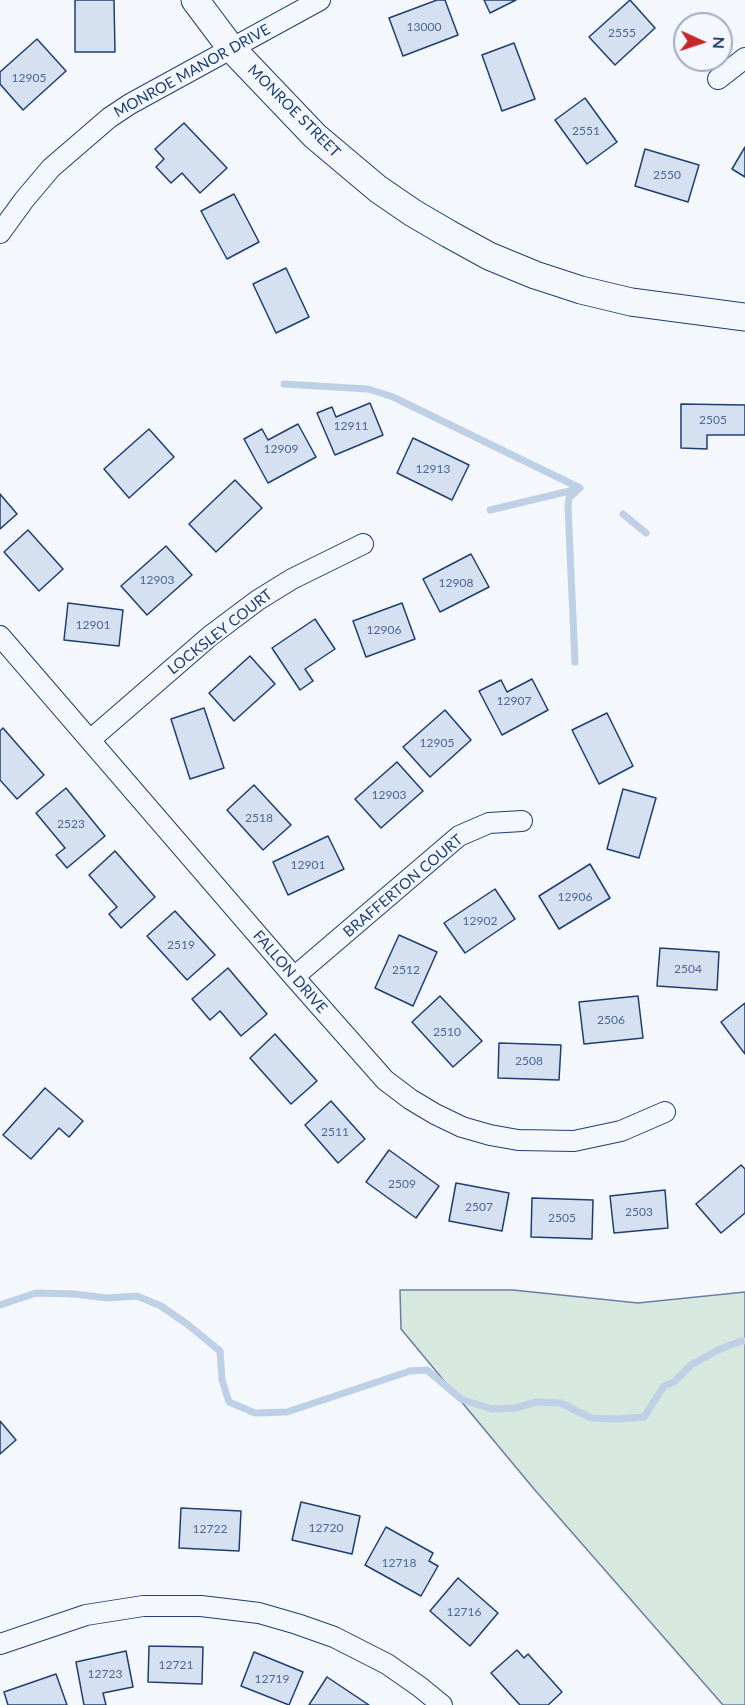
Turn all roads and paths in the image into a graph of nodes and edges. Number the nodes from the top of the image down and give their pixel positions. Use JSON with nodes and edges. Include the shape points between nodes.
{"nodes":[{"id":1,"x":195,"y":0,"type":"edge"},
{"id":2,"x":320,"y":0,"type":"edge"},
{"id":3,"x":231,"y":48,"type":"junction"},
{"id":4,"x":745,"y":58,"type":"edge"},
{"id":5,"x":718,"y":79,"type":"dead end"},
{"id":6,"x":0,"y":233,"type":"edge"},
{"id":7,"x":745,"y":317,"type":"edge"},
{"id":8,"x":363,"y":544,"type":"dead end"},
{"id":9,"x":0,"y":636,"type":"edge"},
{"id":10,"x":90,"y":740,"type":"junction"},
{"id":11,"x":522,"y":821,"type":"dead end"},
{"id":12,"x":294,"y":977,"type":"junction"},
{"id":13,"x":665,"y":1112,"type":"dead end"},
{"id":14,"x":0,"y":1644,"type":"edge"},
{"id":15,"x":442,"y":1705,"type":"edge"}],
"edges":[{"from":1,"to":3,"type":"main road","name":"MONROE STREET"},
{"from":2,"to":3,"type":"street","name":"MONROE MANOR DRIVE"},
{"from":3,"to":6,"type":"street","name":"MONROE MANOR DRIVE","via":[[109,118],[51,168]]},
{"from":3,"to":7,"type":"main road","name":"MONROE STREET","via":[[315,136],[350,166],[412,213],[489,256],[535,275],[631,302]]},
{"from":4,"to":5,"type":"street"},
{"from":8,"to":10,"type":"street","name":"LOCKSLEY COURT","via":[[258,600],[210,636]]},
{"from":9,"to":10,"type":"street","name":"FALLON DRIVE"},
{"from":10,"to":12,"type":"street","name":"FALLON DRIVE"},
{"from":11,"to":12,"type":"street","name":"BRAFFERTON COURT","via":[[489,822],[459,836]]},
{"from":12,"to":13,"type":"street","name":"FALLON DRIVE","via":[[385,1080],[426,1109],[462,1127],[518,1140],[574,1141],[621,1131]]},
{"from":14,"to":15,"type":"street","via":[[86,1615],[143,1606],[201,1606],[247,1612],[334,1637],[387,1664]]}]}
